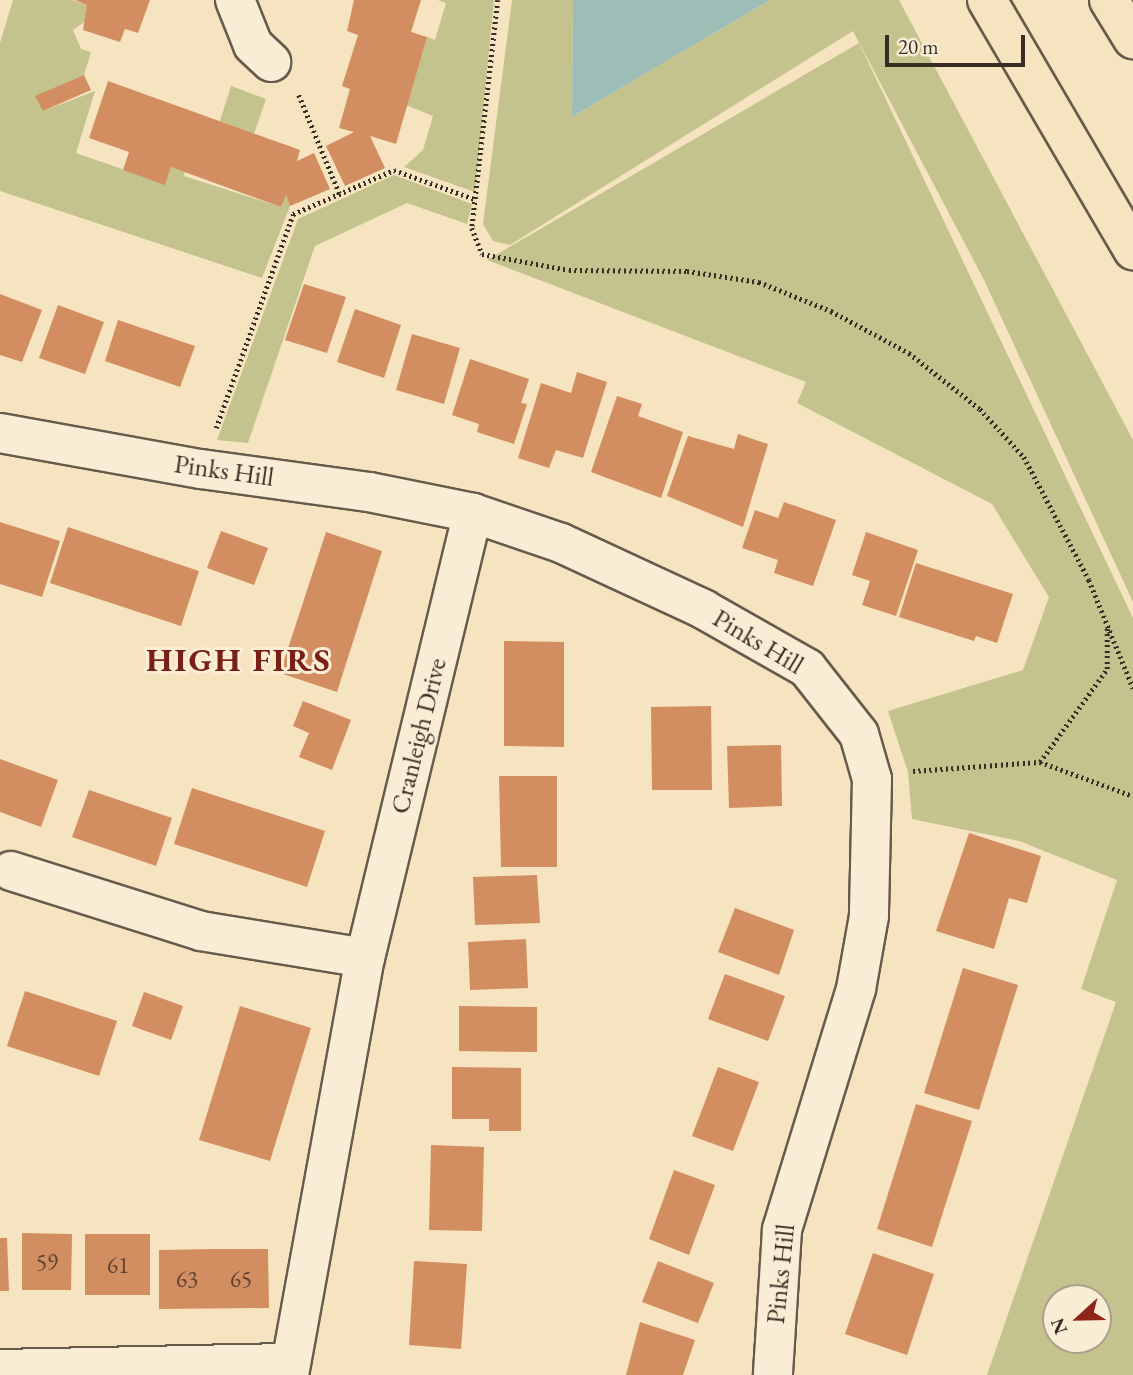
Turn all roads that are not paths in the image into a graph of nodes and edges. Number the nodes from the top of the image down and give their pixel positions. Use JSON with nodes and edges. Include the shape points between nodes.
{"nodes":[{"id":1,"x":235,"y":0,"type":"edge"},
{"id":2,"x":987,"y":0,"type":"edge"},
{"id":3,"x":1109,"y":0,"type":"edge"},
{"id":4,"x":1133,"y":38,"type":"edge"},
{"id":5,"x":271,"y":62,"type":"road end"},
{"id":6,"x":1133,"y":250,"type":"edge"},
{"id":7,"x":0,"y":433,"type":"edge"},
{"id":8,"x":473,"y":513,"type":"junction"},
{"id":9,"x":11,"y":871,"type":"dead end"},
{"id":10,"x":365,"y":958,"type":"junction"},
{"id":11,"x":0,"y":1369,"type":"edge"},
{"id":12,"x":289,"y":1369,"type":"edge"},
{"id":13,"x":773,"y":1375,"type":"edge"}],
"edges":[{"from":1,"to":5,"type":"street","via":[[253,44]]},
{"from":2,"to":6,"type":"highway"},
{"from":3,"to":4,"type":"highway"},
{"from":7,"to":8,"type":"street","name":"Pinks Hill"},
{"from":8,"to":10,"type":"street","name":"Cranleigh Drive"},
{"from":8,"to":13,"type":"street","name":"Pinks Hill","via":[[561,543],[703,609],[807,668],[859,734],[872,779],[869,916],[856,989],[782,1230]]},
{"from":9,"to":10,"type":"street","via":[[201,931]]},
{"from":10,"to":12,"type":"street","name":"Cranleigh Drive"},
{"from":11,"to":12,"type":"street"}]}
